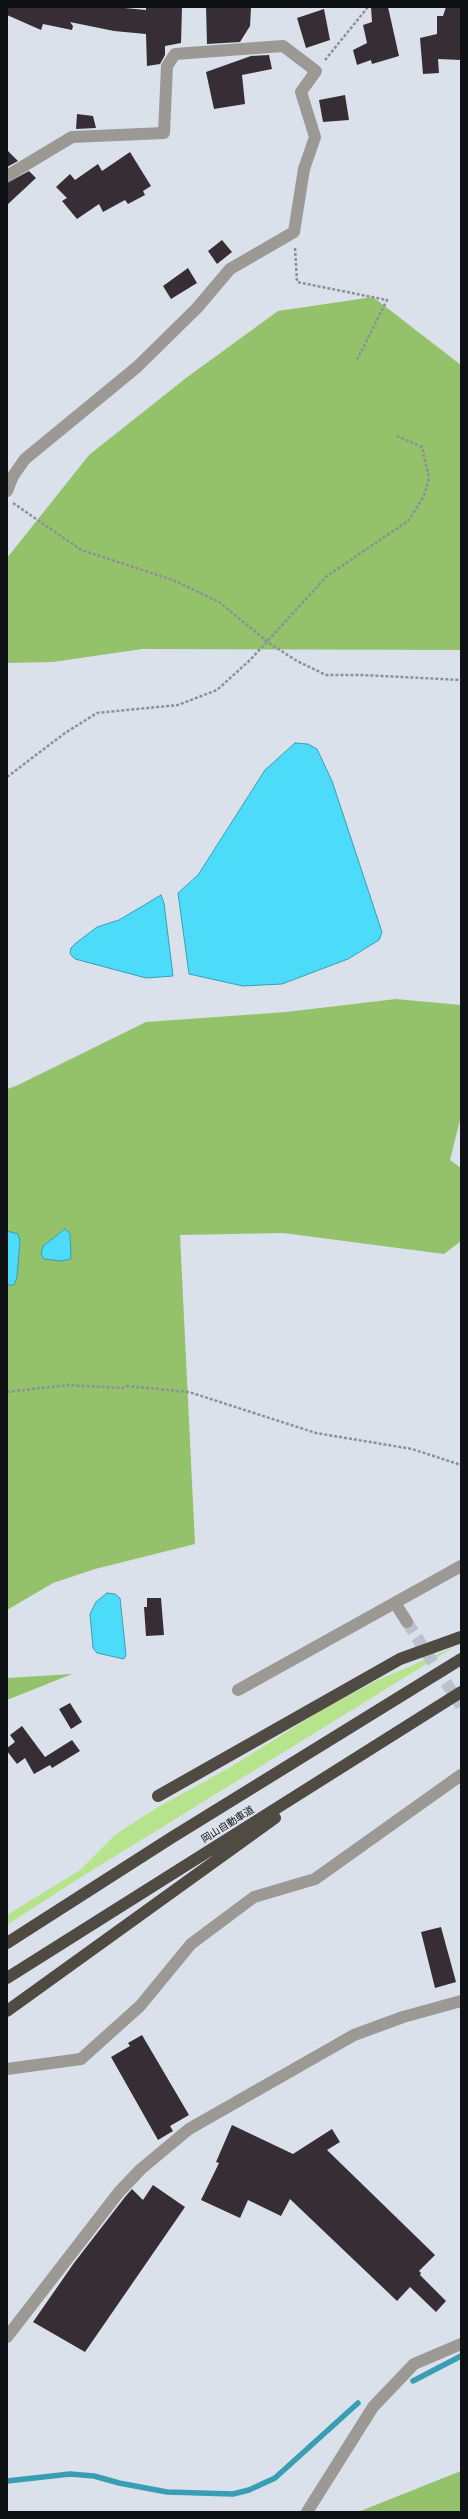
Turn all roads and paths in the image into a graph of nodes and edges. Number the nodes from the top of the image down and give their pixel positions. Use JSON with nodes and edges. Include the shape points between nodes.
{"nodes":[{"id":1,"x":368,"y":7,"type":"edge"},
{"id":2,"x":316,"y":71,"type":"junction"},
{"id":3,"x":7,"y":176,"type":"edge"},
{"id":4,"x":294,"y":232,"type":"junction"},
{"id":5,"x":357,"y":360,"type":"dead end"},
{"id":6,"x":397,"y":436,"type":"dead end"},
{"id":7,"x":7,"y":491,"type":"edge"},
{"id":8,"x":7,"y":499,"type":"edge"},
{"id":9,"x":267,"y":641,"type":"junction"},
{"id":10,"x":461,"y":680,"type":"edge"},
{"id":11,"x":7,"y":777,"type":"edge"},
{"id":12,"x":7,"y":1392,"type":"edge"},
{"id":13,"x":461,"y":1465,"type":"edge"},
{"id":14,"x":461,"y":1566,"type":"edge"},
{"id":15,"x":394,"y":1603,"type":"junction"},
{"id":16,"x":407,"y":1622,"type":"tunnel mouth"},
{"id":17,"x":461,"y":1636,"type":"edge"},
{"id":18,"x":461,"y":1659,"type":"edge"},
{"id":19,"x":238,"y":1690,"type":"dead end"},
{"id":20,"x":461,"y":1692,"type":"edge"},
{"id":21,"x":382,"y":1741,"type":"junction"},
{"id":22,"x":461,"y":1775,"type":"edge"},
{"id":23,"x":158,"y":1796,"type":"dead end"},
{"id":24,"x":7,"y":1943,"type":"edge"},
{"id":25,"x":7,"y":1978,"type":"edge"},
{"id":26,"x":461,"y":2001,"type":"edge"},
{"id":27,"x":7,"y":2011,"type":"edge"},
{"id":28,"x":7,"y":2069,"type":"edge"},
{"id":29,"x":7,"y":2337,"type":"edge"},
{"id":30,"x":461,"y":2344,"type":"edge"},
{"id":31,"x":307,"y":2512,"type":"edge"}],
"edges":[{"from":1,"to":2,"type":"path"},
{"from":2,"to":3,"type":"street","via":[[283,46],[175,54],[167,66],[164,133],[72,136]]},
{"from":2,"to":4,"type":"street","via":[[300,92],[315,137],[304,169]]},
{"from":4,"to":5,"type":"path","via":[[296,282],[387,300]]},
{"from":4,"to":7,"type":"street","via":[[230,268],[197,308],[137,367],[26,459],[13,476]]},
{"from":6,"to":9,"type":"path","via":[[422,447],[430,478],[424,496],[408,521],[327,576]]},
{"from":8,"to":9,"type":"path","via":[[81,550],[173,580],[219,602]]},
{"from":9,"to":10,"type":"path","via":[[326,676],[362,675]]},
{"from":9,"to":11,"type":"path","via":[[217,690],[178,706],[97,713],[65,732]]},
{"from":12,"to":13,"type":"path","via":[[68,1385],[122,1388],[127,1386],[189,1392],[316,1433],[412,1449]]},
{"from":14,"to":15,"type":"street"},
{"from":15,"to":16,"type":"street"},
{"from":15,"to":19,"type":"street"},
{"from":17,"to":23,"type":"highway","via":[[400,1660]]},
{"from":18,"to":24,"type":"highway","name":"岡山自動車道"},
{"from":20,"to":21,"type":"highway","name":"岡山自動車道"},
{"from":21,"to":25,"type":"highway","name":"岡山自動車道"},
{"from":21,"to":27,"type":"highway"},
{"from":22,"to":28,"type":"street","via":[[315,1879],[254,1897],[191,1944],[140,2006],[81,2059]]},
{"from":26,"to":29,"type":"street","via":[[404,2017],[354,2035],[189,2129],[141,2169],[119,2192],[67,2256]]},
{"from":30,"to":31,"type":"street","via":[[414,2364],[373,2407]]}]}
